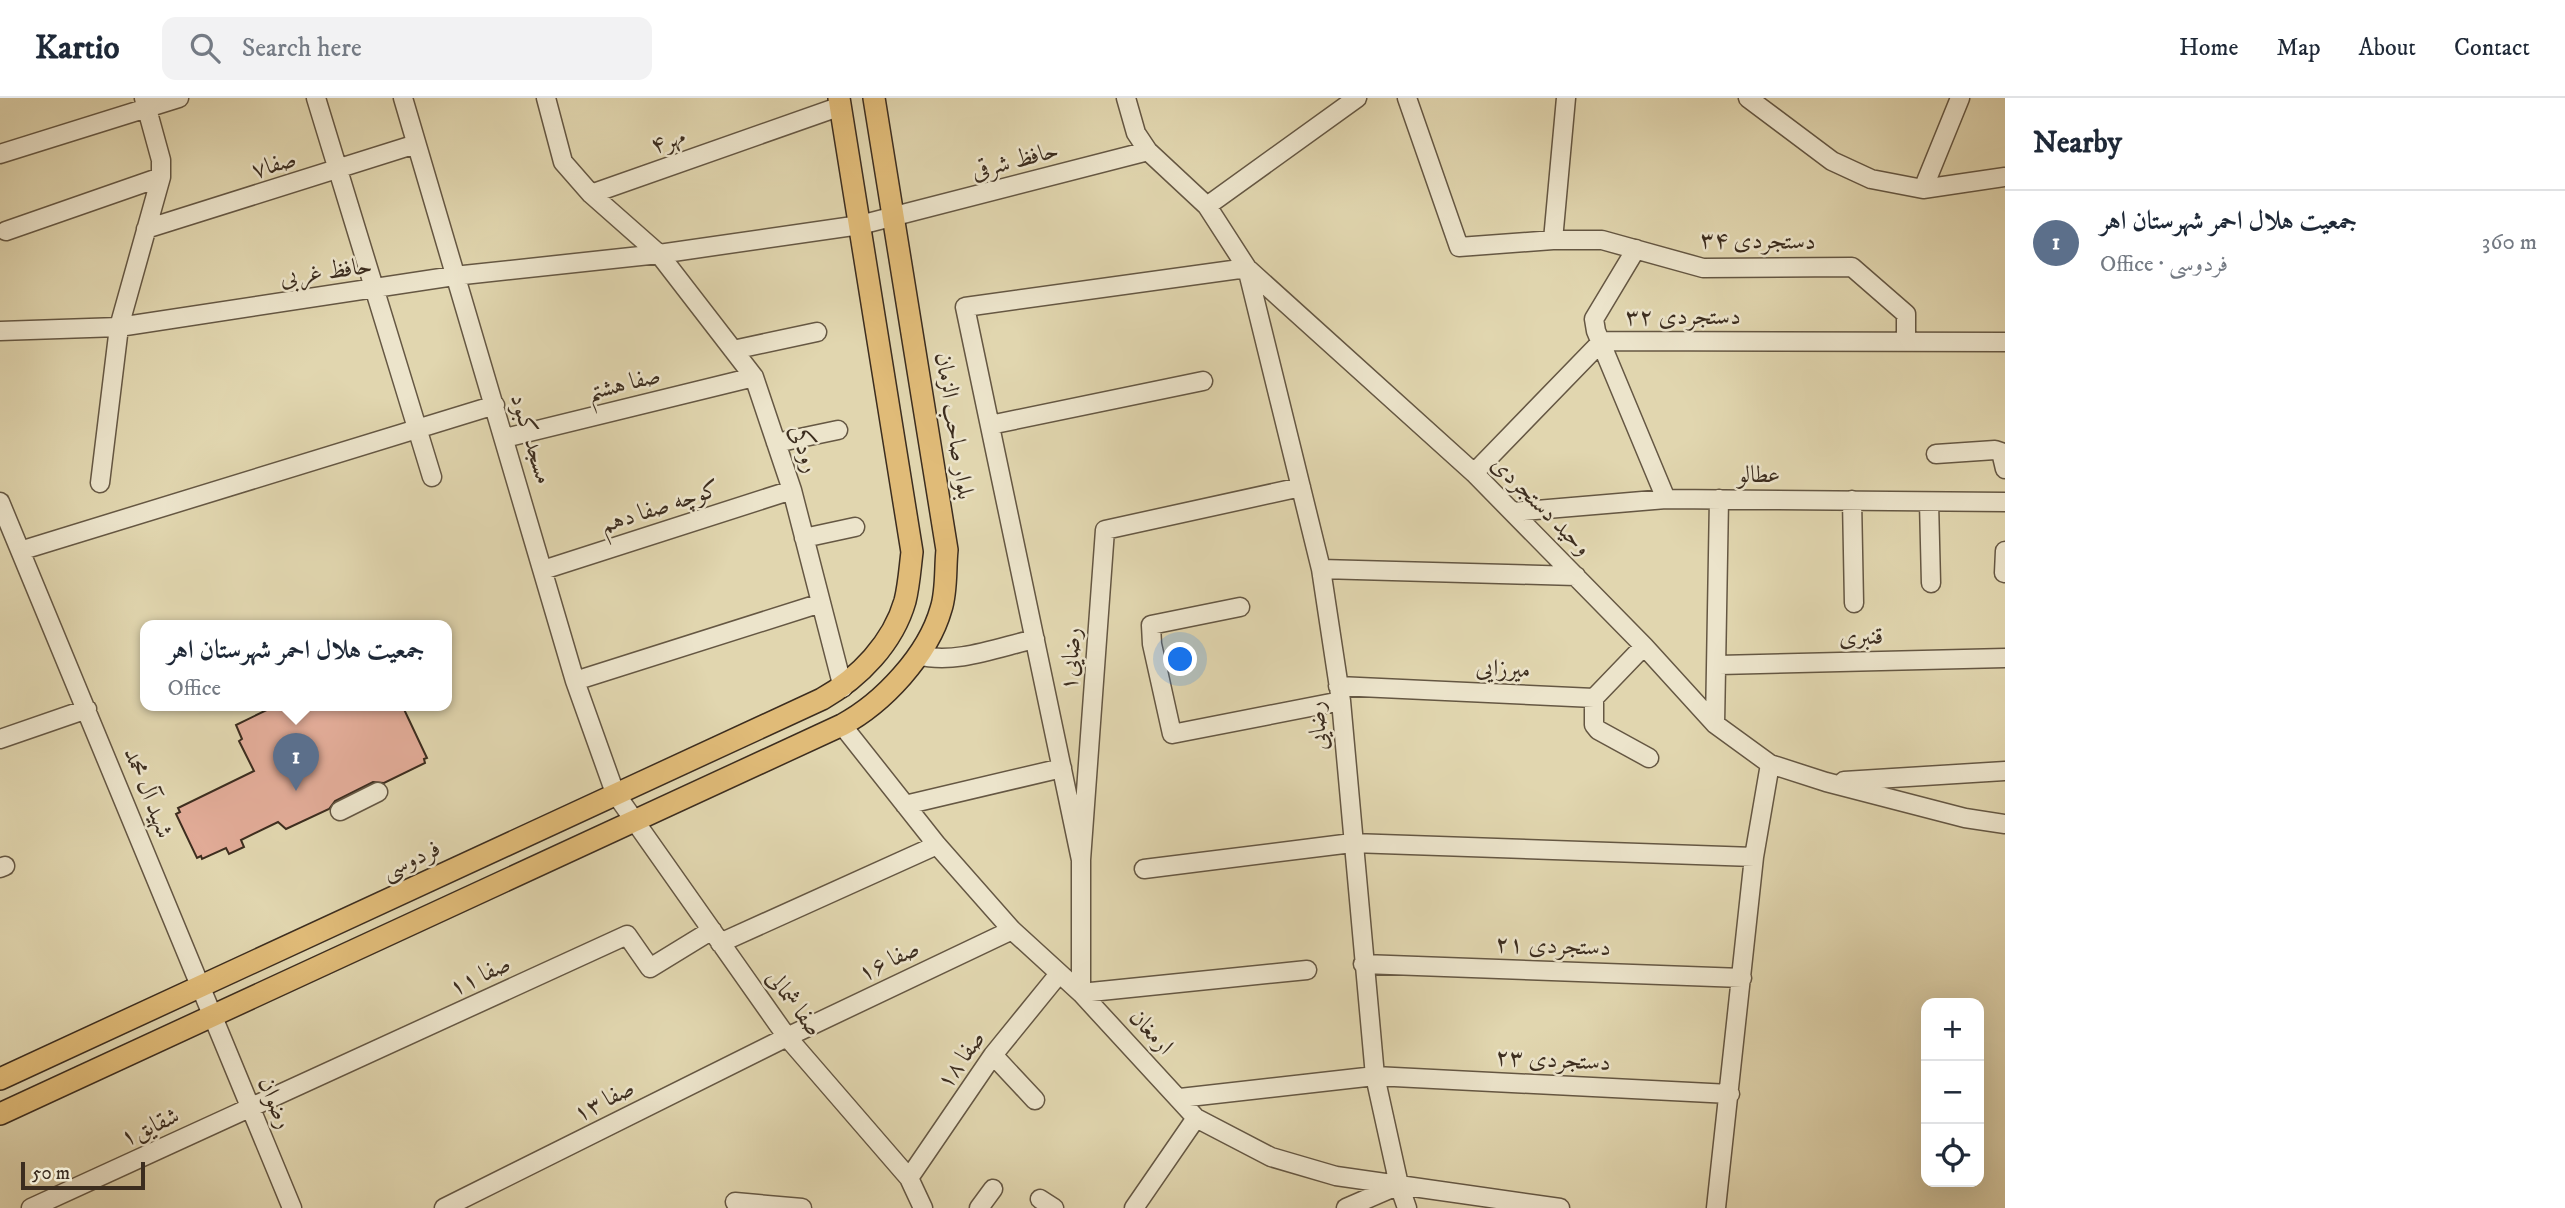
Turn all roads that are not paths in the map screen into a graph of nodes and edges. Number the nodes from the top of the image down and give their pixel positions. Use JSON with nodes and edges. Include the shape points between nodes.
{"nodes":[{"id":1,"x":179,"y":98,"type":"edge"},
{"id":2,"x":316,"y":98,"type":"edge"},
{"id":3,"x":403,"y":98,"type":"edge"},
{"id":4,"x":546,"y":98,"type":"edge"},
{"id":5,"x":874,"y":98,"type":"edge"},
{"id":6,"x":1126,"y":98,"type":"edge"},
{"id":7,"x":1357,"y":98,"type":"edge"},
{"id":8,"x":1407,"y":98,"type":"edge"},
{"id":9,"x":1566,"y":98,"type":"edge"},
{"id":10,"x":1748,"y":98,"type":"edge"},
{"id":11,"x":1960,"y":98,"type":"edge"},
{"id":12,"x":840,"y":102,"type":"edge"},
{"id":13,"x":144,"y":103,"type":"edge"},
{"id":14,"x":416,"y":144,"type":"junction"},
{"id":15,"x":1148,"y":151,"type":"junction"},
{"id":16,"x":0,"y":154,"type":"edge"},
{"id":17,"x":338,"y":171,"type":"junction"},
{"id":18,"x":161,"y":177,"type":"junction"},
{"id":19,"x":2005,"y":177,"type":"edge"},
{"id":20,"x":1923,"y":190,"type":"junction"},
{"id":21,"x":591,"y":194,"type":"junction"},
{"id":22,"x":1207,"y":206,"type":"junction"},
{"id":23,"x":895,"y":218,"type":"junction"},
{"id":24,"x":860,"y":225,"type":"junction"},
{"id":25,"x":146,"y":229,"type":"junction"},
{"id":26,"x":6,"y":231,"type":"dead end"},
{"id":27,"x":1553,"y":240,"type":"junction"},
{"id":28,"x":1636,"y":249,"type":"junction"},
{"id":29,"x":659,"y":254,"type":"junction"},
{"id":30,"x":1247,"y":268,"type":"junction"},
{"id":31,"x":454,"y":276,"type":"junction"},
{"id":32,"x":376,"y":289,"type":"junction"},
{"id":33,"x":119,"y":327,"type":"junction"},
{"id":34,"x":0,"y":331,"type":"edge"},
{"id":35,"x":817,"y":332,"type":"dead end"},
{"id":36,"x":1602,"y":341,"type":"junction"},
{"id":37,"x":1906,"y":342,"type":"junction"},
{"id":38,"x":2005,"y":342,"type":"edge"},
{"id":39,"x":733,"y":350,"type":"junction"},
{"id":40,"x":754,"y":377,"type":"junction"},
{"id":41,"x":1203,"y":381,"type":"dead end"},
{"id":42,"x":495,"y":405,"type":"junction"},
{"id":43,"x":990,"y":425,"type":"junction"},
{"id":44,"x":418,"y":429,"type":"junction"},
{"id":45,"x":838,"y":429,"type":"dead end"},
{"id":46,"x":505,"y":438,"type":"junction"},
{"id":47,"x":776,"y":443,"type":"junction"},
{"id":48,"x":1936,"y":454,"type":"dead end"},
{"id":49,"x":2005,"y":469,"type":"edge"},
{"id":50,"x":1474,"y":473,"type":"junction"},
{"id":51,"x":432,"y":477,"type":"dead end"},
{"id":52,"x":100,"y":483,"type":"dead end"},
{"id":53,"x":1301,"y":487,"type":"junction"},
{"id":54,"x":792,"y":490,"type":"junction"},
{"id":55,"x":1666,"y":499,"type":"junction"},
{"id":56,"x":1719,"y":499,"type":"junction"},
{"id":57,"x":1852,"y":500,"type":"junction"},
{"id":58,"x":0,"y":502,"type":"edge"},
{"id":59,"x":1928,"y":502,"type":"junction"},
{"id":60,"x":2005,"y":502,"type":"edge"},
{"id":61,"x":1513,"y":512,"type":"junction"},
{"id":62,"x":855,"y":527,"type":"dead end"},
{"id":63,"x":804,"y":538,"type":"junction"},
{"id":64,"x":23,"y":550,"type":"junction"},
{"id":65,"x":2005,"y":551,"type":"edge"},
{"id":66,"x":1321,"y":569,"type":"junction"},
{"id":67,"x":543,"y":570,"type":"junction"},
{"id":68,"x":2004,"y":573,"type":"edge"},
{"id":69,"x":1576,"y":576,"type":"junction"},
{"id":70,"x":1931,"y":583,"type":"dead end"},
{"id":71,"x":821,"y":603,"type":"junction"},
{"id":72,"x":1854,"y":603,"type":"dead end"},
{"id":73,"x":1240,"y":607,"type":"dead end"},
{"id":74,"x":1035,"y":639,"type":"junction"},
{"id":75,"x":1644,"y":646,"type":"junction"},
{"id":76,"x":918,"y":655,"type":"junction"},
{"id":77,"x":2005,"y":658,"type":"edge"},
{"id":78,"x":1719,"y":665,"type":"junction"},
{"id":79,"x":575,"y":681,"type":"junction"},
{"id":80,"x":843,"y":688,"type":"junction"},
{"id":81,"x":1340,"y":694,"type":"junction"},
{"id":82,"x":1594,"y":698,"type":"junction"},
{"id":83,"x":87,"y":709,"type":"junction"},
{"id":84,"x":1715,"y":724,"type":"junction"},
{"id":85,"x":842,"y":725,"type":"junction"},
{"id":86,"x":0,"y":739,"type":"edge"},
{"id":87,"x":1650,"y":758,"type":"dead end"},
{"id":88,"x":1770,"y":764,"type":"junction"},
{"id":89,"x":1062,"y":768,"type":"junction"},
{"id":90,"x":2005,"y":771,"type":"edge"},
{"id":91,"x":1826,"y":782,"type":"junction"},
{"id":92,"x":378,"y":792,"type":"dead end"},
{"id":93,"x":615,"y":793,"type":"junction"},
{"id":94,"x":905,"y":805,"type":"junction"},
{"id":95,"x":340,"y":811,"type":"dead end"},
{"id":96,"x":634,"y":820,"type":"junction"},
{"id":97,"x":2005,"y":824,"type":"edge"},
{"id":98,"x":1352,"y":843,"type":"junction"},
{"id":99,"x":937,"y":845,"type":"junction"},
{"id":100,"x":1754,"y":857,"type":"junction"},
{"id":101,"x":1082,"y":860,"type":"junction"},
{"id":102,"x":1144,"y":869,"type":"dead end"},
{"id":103,"x":1012,"y":930,"type":"junction"},
{"id":104,"x":716,"y":937,"type":"junction"},
{"id":105,"x":1363,"y":964,"type":"junction"},
{"id":106,"x":1307,"y":970,"type":"dead end"},
{"id":107,"x":1058,"y":975,"type":"junction"},
{"id":108,"x":1742,"y":978,"type":"junction"},
{"id":109,"x":200,"y":986,"type":"junction"},
{"id":110,"x":1081,"y":993,"type":"junction"},
{"id":111,"x":212,"y":1017,"type":"junction"},
{"id":112,"x":787,"y":1037,"type":"junction"},
{"id":113,"x":993,"y":1055,"type":"junction"},
{"id":114,"x":1374,"y":1076,"type":"junction"},
{"id":115,"x":0,"y":1079,"type":"edge"},
{"id":116,"x":1730,"y":1094,"type":"junction"},
{"id":117,"x":1180,"y":1098,"type":"junction"},
{"id":118,"x":1035,"y":1100,"type":"dead end"},
{"id":119,"x":251,"y":1109,"type":"junction"},
{"id":120,"x":0,"y":1114,"type":"edge"},
{"id":121,"x":1196,"y":1118,"type":"junction"},
{"id":122,"x":909,"y":1178,"type":"junction"},
{"id":123,"x":1399,"y":1185,"type":"junction"},
{"id":124,"x":993,"y":1189,"type":"dead end"},
{"id":125,"x":735,"y":1202,"type":"dead end"},
{"id":126,"x":31,"y":1208,"type":"edge"},
{"id":127,"x":292,"y":1208,"type":"edge"},
{"id":128,"x":444,"y":1208,"type":"edge"},
{"id":129,"x":802,"y":1208,"type":"edge"},
{"id":130,"x":923,"y":1208,"type":"edge"},
{"id":131,"x":979,"y":1208,"type":"edge"},
{"id":132,"x":1134,"y":1208,"type":"edge"},
{"id":133,"x":1346,"y":1208,"type":"edge"},
{"id":134,"x":1407,"y":1208,"type":"edge"},
{"id":135,"x":1560,"y":1208,"type":"edge"},
{"id":136,"x":1716,"y":1208,"type":"edge"}],
"edges":[{"from":1,"to":13,"type":"street"},
{"from":2,"to":17,"type":"street"},
{"from":3,"to":14,"type":"street","name":"مسجد کبود"},
{"from":4,"to":21,"type":"street","name":"رودکی","via":[[563,162]]},
{"from":5,"to":23,"type":"main road","name":"بلوار صاحب الزمان"},
{"from":6,"to":15,"type":"street","name":"وحید دستجردی","via":[[1136,133]]},
{"from":7,"to":22,"type":"street"},
{"from":8,"to":27,"type":"street","name":"دستجردی ۳۴","via":[[1459,247]]},
{"from":9,"to":27,"type":"street"},
{"from":10,"to":20,"type":"street","via":[[1832,161],[1871,179]]},
{"from":11,"to":20,"type":"street"},
{"from":12,"to":21,"type":"street","name":"مهر۴"},
{"from":12,"to":24,"type":"main road"},
{"from":13,"to":16,"type":"street"},
{"from":13,"to":18,"type":"street","via":[[161,160]]},
{"from":14,"to":17,"type":"street","name":"صفا۷"},
{"from":14,"to":31,"type":"street","name":"مسجد کبود"},
{"from":15,"to":22,"type":"street","name":"وحید دستجردی"},
{"from":15,"to":23,"type":"street","name":"حافظ شرقی"},
{"from":17,"to":25,"type":"street","name":"صفا۷"},
{"from":17,"to":32,"type":"street"},
{"from":18,"to":25,"type":"street"},
{"from":18,"to":26,"type":"street"},
{"from":19,"to":20,"type":"street"},
{"from":21,"to":29,"type":"street","name":"رودکی"},
{"from":22,"to":30,"type":"street","name":"وحید دستجردی"},
{"from":23,"to":24,"type":"street","name":"حافظ شرقی"},
{"from":23,"to":76,"type":"main road","name":"بلوار صاحب الزمان","via":[[947,550],[942,609]]},
{"from":24,"to":29,"type":"street"},
{"from":24,"to":80,"type":"main road","via":[[912,552],[904,602],[883,647]]},
{"from":25,"to":33,"type":"street"},
{"from":27,"to":28,"type":"street","name":"دستجردی ۳۴","via":[[1602,240]]},
{"from":28,"to":36,"type":"street","via":[[1594,319]]},
{"from":28,"to":37,"type":"street","name":"دستجردی ۳۴","via":[[1703,268],[1852,267],[1906,314]]},
{"from":29,"to":31,"type":"street","name":"حافظ غربی"},
{"from":29,"to":39,"type":"street","name":"رودکی"},
{"from":30,"to":43,"type":"street","via":[[965,307]]},
{"from":30,"to":50,"type":"street","name":"وحید دستجردی"},
{"from":30,"to":53,"type":"street","name":"رضایی"},
{"from":31,"to":32,"type":"street","name":"حافظ غربی"},
{"from":31,"to":42,"type":"street","name":"مسجد کبود"},
{"from":32,"to":33,"type":"street","name":"حافظ غربی"},
{"from":32,"to":44,"type":"street"},
{"from":33,"to":34,"type":"street","name":"حافظ غربی"},
{"from":33,"to":52,"type":"street"},
{"from":35,"to":39,"type":"street"},
{"from":36,"to":37,"type":"street","name":"دستجردی ۳۲"},
{"from":36,"to":50,"type":"street","name":"دستجردی ۳۲"},
{"from":36,"to":55,"type":"street"},
{"from":37,"to":38,"type":"street","name":"دستجردی ۳۲"},
{"from":39,"to":40,"type":"street","name":"رودکی"},
{"from":40,"to":46,"type":"street","name":"صفا هشتم"},
{"from":40,"to":47,"type":"street","name":"رودکی"},
{"from":41,"to":43,"type":"street"},
{"from":42,"to":44,"type":"street"},
{"from":42,"to":46,"type":"street","name":"مسجد کبود"},
{"from":43,"to":74,"type":"street"},
{"from":44,"to":51,"type":"street"},
{"from":44,"to":64,"type":"street"},
{"from":45,"to":47,"type":"street"},
{"from":46,"to":67,"type":"street","name":"مسجد کبود"},
{"from":47,"to":54,"type":"street","name":"رودکی"},
{"from":48,"to":49,"type":"street","via":[[1995,450],[2001,452]]},
{"from":50,"to":61,"type":"street","name":"وحید دستجردی"},
{"from":53,"to":66,"type":"street","name":"رضایی"},
{"from":53,"to":101,"type":"street","name":"رضایی۱","via":[[1105,530]]},
{"from":54,"to":63,"type":"street","name":"رودکی"},
{"from":54,"to":67,"type":"street","name":"کوچه صفا دهم"},
{"from":55,"to":56,"type":"street","name":"عطالو"},
{"from":55,"to":61,"type":"street","name":"عطالو"},
{"from":56,"to":57,"type":"street","name":"عطالو"},
{"from":56,"to":78,"type":"street"},
{"from":57,"to":59,"type":"street","name":"عطالو"},
{"from":57,"to":72,"type":"street"},
{"from":58,"to":64,"type":"street","name":"شهید آل محمد"},
{"from":59,"to":60,"type":"street","name":"عطالو"},
{"from":59,"to":70,"type":"street"},
{"from":61,"to":69,"type":"street","name":"وحید دستجردی"},
{"from":62,"to":63,"type":"street"},
{"from":63,"to":71,"type":"street","name":"رودکی"},
{"from":64,"to":83,"type":"street","name":"شهید آل محمد"},
{"from":65,"to":68,"type":"street"},
{"from":66,"to":69,"type":"street"},
{"from":66,"to":81,"type":"street","name":"رضایی"},
{"from":67,"to":79,"type":"street","name":"مسجد کبود"},
{"from":69,"to":75,"type":"street","name":"وحید دستجردی"},
{"from":71,"to":79,"type":"street"},
{"from":71,"to":80,"type":"street","name":"رودکی"},
{"from":73,"to":81,"type":"street","name":"میرزایی","via":[[1152,625],[1172,734]]},
{"from":74,"to":76,"type":"street","via":[[957,656],[933,659]]},
{"from":74,"to":89,"type":"street"},
{"from":75,"to":82,"type":"street"},
{"from":75,"to":84,"type":"street","name":"وحید دستجردی"},
{"from":76,"to":85,"type":"main road","name":"بلوار صاحب الزمان","via":[[911,668]]},
{"from":77,"to":78,"type":"street","name":"قنبری"},
{"from":78,"to":84,"type":"street"},
{"from":79,"to":93,"type":"street","name":"مسجد کبود"},
{"from":80,"to":93,"type":"main road","name":"فردوسی"},
{"from":81,"to":82,"type":"street","name":"میرزایی"},
{"from":81,"to":98,"type":"street","name":"رضایی"},
{"from":82,"to":87,"type":"street","via":[[1598,730]]},
{"from":83,"to":86,"type":"street"},
{"from":83,"to":109,"type":"street","name":"شهید آل محمد"},
{"from":84,"to":88,"type":"street","name":"وحید دستجردی"},
{"from":85,"to":94,"type":"street","name":"ارمغان"},
{"from":85,"to":96,"type":"main road"},
{"from":88,"to":91,"type":"street","name":"وحید دستجردی"},
{"from":88,"to":100,"type":"street"},
{"from":89,"to":94,"type":"street"},
{"from":89,"to":101,"type":"street"},
{"from":90,"to":91,"type":"street"},
{"from":91,"to":97,"type":"street","name":"وحید دستجردی"},
{"from":92,"to":95,"type":"street"},
{"from":93,"to":96,"type":"street","name":"مسجد کبود"},
{"from":93,"to":109,"type":"main road","name":"فردوسی"},
{"from":94,"to":99,"type":"street","name":"ارمغان"},
{"from":96,"to":104,"type":"street","name":"صفا شمالی"},
{"from":96,"to":111,"type":"main road"},
{"from":98,"to":100,"type":"street"},
{"from":98,"to":102,"type":"street"},
{"from":98,"to":105,"type":"street","name":"رضایی"},
{"from":99,"to":103,"type":"street","name":"ارمغان"},
{"from":99,"to":104,"type":"street"},
{"from":100,"to":108,"type":"street"},
{"from":101,"to":110,"type":"street","name":"رضایی۱"},
{"from":103,"to":107,"type":"street","name":"ارمغان"},
{"from":103,"to":112,"type":"street","name":"صفا ۱۶"},
{"from":104,"to":112,"type":"street","name":"صفا شمالی"},
{"from":104,"to":119,"type":"street","name":"صفا ۱۱","via":[[650,968],[626,935]]},
{"from":105,"to":108,"type":"street","name":"دستجردی ۲۱"},
{"from":105,"to":114,"type":"street","name":"رضایی"},
{"from":106,"to":110,"type":"street"},
{"from":107,"to":110,"type":"street","name":"ارمغان"},
{"from":107,"to":113,"type":"street","name":"صفا ۱۸"},
{"from":108,"to":116,"type":"street"},
{"from":109,"to":111,"type":"street","name":"شهید آل محمد"},
{"from":109,"to":115,"type":"main road","name":"فردوسی"},
{"from":110,"to":117,"type":"street","name":"ارمغان"},
{"from":111,"to":119,"type":"street","name":"رضوان"},
{"from":111,"to":120,"type":"main road"},
{"from":112,"to":122,"type":"street","name":"صفا شمالی"},
{"from":112,"to":128,"type":"street","name":"صفا ۱۳"},
{"from":113,"to":118,"type":"street"},
{"from":113,"to":122,"type":"street","name":"صفا ۱۸"},
{"from":114,"to":116,"type":"street","name":"دستجردی ۲۳"},
{"from":114,"to":117,"type":"street","name":"دستجردی ۲۳"},
{"from":114,"to":123,"type":"street","name":"رضایی"},
{"from":116,"to":136,"type":"street"},
{"from":117,"to":121,"type":"street","name":"ارمغان"},
{"from":119,"to":126,"type":"street","name":"شقایق۱"},
{"from":119,"to":127,"type":"street","name":"رضوان"},
{"from":121,"to":123,"type":"street","name":"ارمغان","via":[[1271,1157],[1336,1176]]},
{"from":121,"to":132,"type":"street"},
{"from":122,"to":130,"type":"street","name":"صفا شمالی"},
{"from":123,"to":133,"type":"street"},
{"from":123,"to":134,"type":"street"},
{"from":123,"to":135,"type":"street","name":"ارمغان"},
{"from":124,"to":131,"type":"street"},
{"from":125,"to":129,"type":"street"}]}
